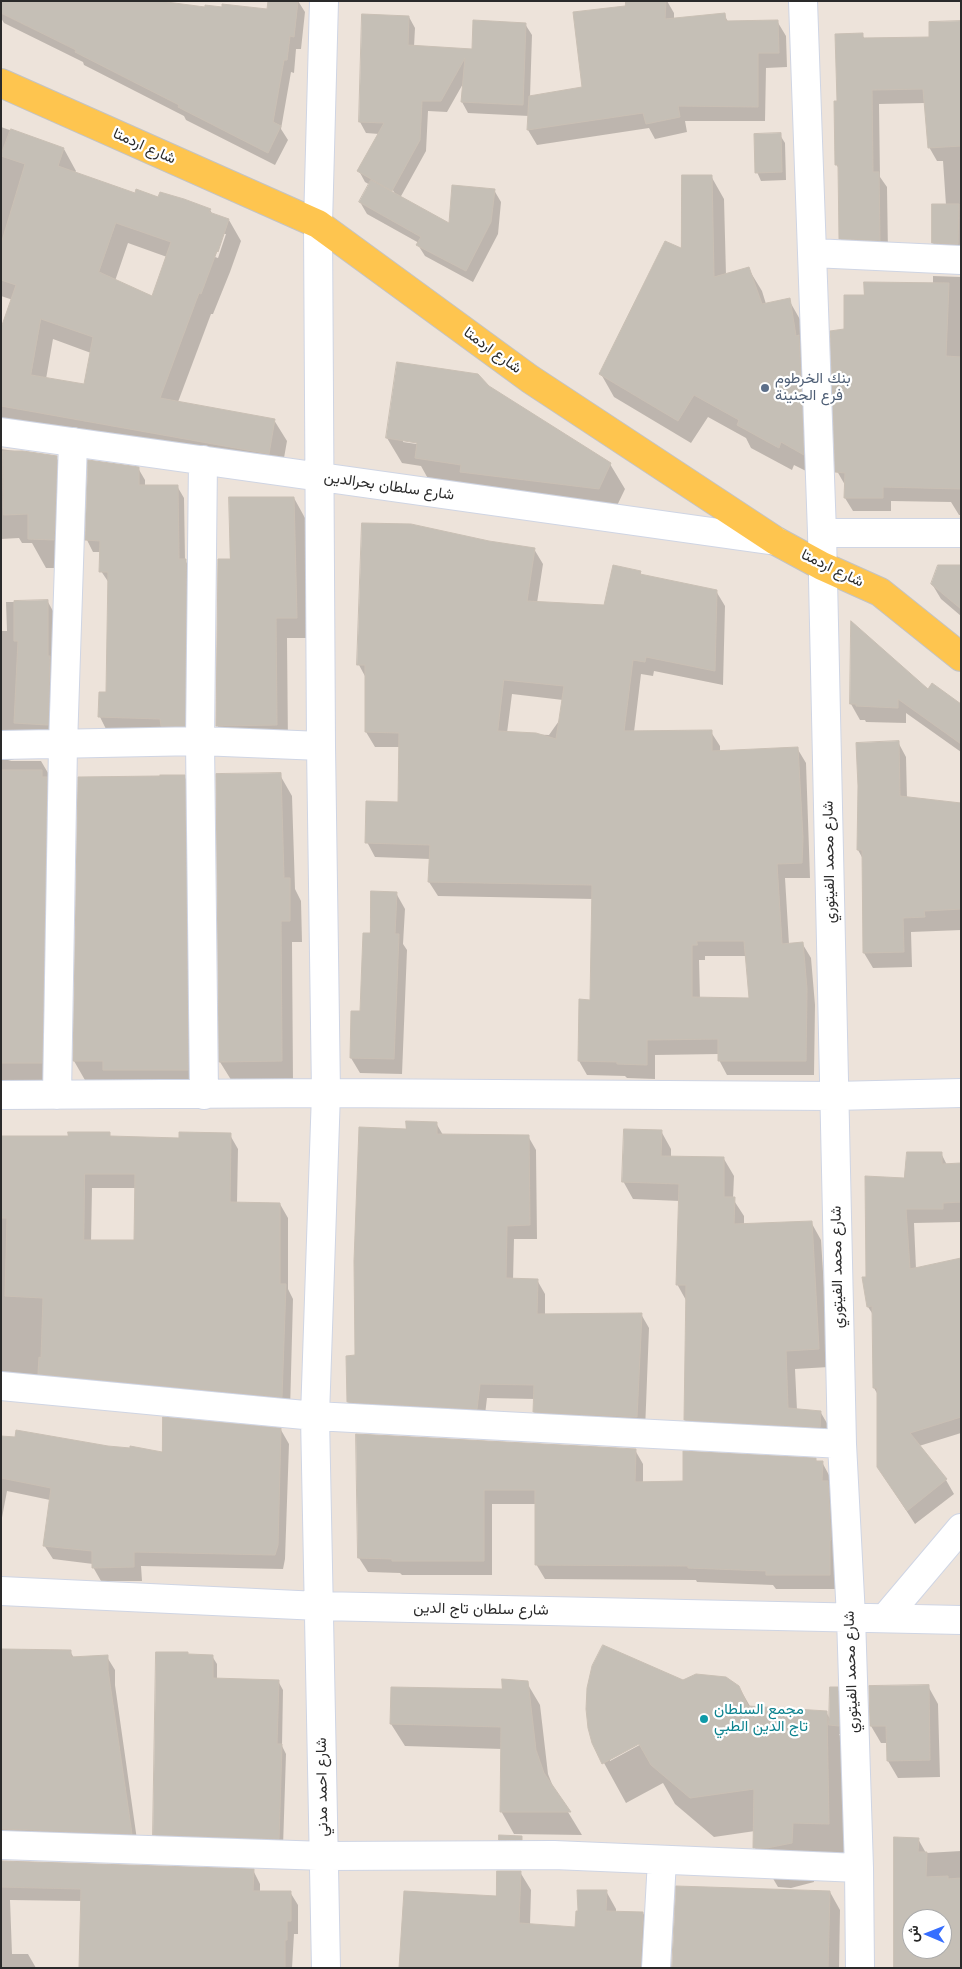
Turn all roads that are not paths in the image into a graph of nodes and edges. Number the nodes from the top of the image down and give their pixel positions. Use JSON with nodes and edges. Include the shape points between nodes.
{"nodes":[{"id":1,"x":324,"y":1,"type":"edge"},
{"id":2,"x":802,"y":1,"type":"edge"},
{"id":3,"x":1,"y":83,"type":"edge"},
{"id":4,"x":318,"y":224,"type":"junction"},
{"id":5,"x":812,"y":253,"type":"junction"},
{"id":6,"x":961,"y":260,"type":"edge"},
{"id":7,"x":1,"y":432,"type":"edge"},
{"id":8,"x":73,"y":442,"type":"junction"},
{"id":9,"x":203,"y":460,"type":"junction"},
{"id":10,"x":320,"y":478,"type":"junction"},
{"id":11,"x":822,"y":533,"type":"junction"},
{"id":12,"x":961,"y":533,"type":"edge"},
{"id":13,"x":776,"y":541,"type":"junction"},
{"id":14,"x":822,"y":566,"type":"junction"},
{"id":15,"x":961,"y":657,"type":"edge"},
{"id":16,"x":200,"y":741,"type":"junction"},
{"id":17,"x":1,"y":745,"type":"edge"},
{"id":18,"x":63,"y":745,"type":"junction"},
{"id":19,"x":321,"y":746,"type":"junction"},
{"id":20,"x":326,"y":1093,"type":"junction"},
{"id":21,"x":961,"y":1093,"type":"edge"},
{"id":22,"x":1,"y":1095,"type":"edge"},
{"id":23,"x":57,"y":1095,"type":"junction"},
{"id":24,"x":204,"y":1095,"type":"junction"},
{"id":25,"x":834,"y":1096,"type":"junction"},
{"id":26,"x":1,"y":1386,"type":"edge"},
{"id":27,"x":315,"y":1416,"type":"junction"},
{"id":28,"x":842,"y":1444,"type":"junction"},
{"id":29,"x":961,"y":1528,"type":"edge"},
{"id":30,"x":1,"y":1591,"type":"edge"},
{"id":31,"x":319,"y":1606,"type":"junction"},
{"id":32,"x":850,"y":1617,"type":"junction"},
{"id":33,"x":885,"y":1618,"type":"junction"},
{"id":34,"x":961,"y":1620,"type":"edge"},
{"id":35,"x":1,"y":1845,"type":"edge"},
{"id":36,"x":324,"y":1856,"type":"junction"},
{"id":37,"x":662,"y":1860,"type":"junction"},
{"id":38,"x":859,"y":1868,"type":"junction"},
{"id":39,"x":326,"y":1968,"type":"edge"},
{"id":40,"x":656,"y":1968,"type":"edge"},
{"id":41,"x":860,"y":1968,"type":"edge"}],
"edges":[{"from":1,"to":4,"type":"street","name":"شارع احمد مدني"},
{"from":2,"to":5,"type":"street","name":"شارع محمد الفيتوري"},
{"from":3,"to":4,"type":"main road","name":"شارع اردمتا"},
{"from":4,"to":10,"type":"street","name":"شارع احمد مدني"},
{"from":4,"to":13,"type":"main road","name":"شارع اردمتا","via":[[530,379]]},
{"from":5,"to":6,"type":"street"},
{"from":5,"to":11,"type":"street","name":"شارع محمد الفيتوري"},
{"from":7,"to":8,"type":"street","name":"شارع سلطان بحرالدين"},
{"from":8,"to":9,"type":"street","name":"شارع سلطان بحرالدين"},
{"from":8,"to":18,"type":"street"},
{"from":9,"to":10,"type":"street","name":"شارع سلطان بحرالدين"},
{"from":9,"to":16,"type":"street"},
{"from":10,"to":13,"type":"street","name":"شارع سلطان بحرالدين"},
{"from":10,"to":19,"type":"street","name":"شارع احمد مدني"},
{"from":11,"to":12,"type":"street"},
{"from":11,"to":14,"type":"street","name":"شارع محمد الفيتوري"},
{"from":13,"to":14,"type":"main road","name":"شارع اردمتا"},
{"from":14,"to":15,"type":"main road","name":"شارع اردمتا","via":[[880,592]]},
{"from":14,"to":25,"type":"street","name":"شارع محمد الفيتوري"},
{"from":16,"to":18,"type":"street"},
{"from":16,"to":19,"type":"street"},
{"from":16,"to":24,"type":"street"},
{"from":17,"to":18,"type":"street"},
{"from":18,"to":23,"type":"street"},
{"from":19,"to":20,"type":"street","name":"شارع احمد مدني"},
{"from":20,"to":24,"type":"street"},
{"from":20,"to":25,"type":"street"},
{"from":20,"to":27,"type":"street","name":"شارع احمد مدني"},
{"from":21,"to":25,"type":"street"},
{"from":22,"to":23,"type":"street"},
{"from":23,"to":24,"type":"street"},
{"from":25,"to":28,"type":"street","name":"شارع محمد الفيتوري"},
{"from":26,"to":27,"type":"street"},
{"from":27,"to":28,"type":"street"},
{"from":27,"to":31,"type":"street","name":"شارع احمد مدني"},
{"from":28,"to":32,"type":"street","name":"شارع محمد الفيتوري"},
{"from":29,"to":33,"type":"street"},
{"from":30,"to":31,"type":"street","name":"شارع سلطان تاج الدين"},
{"from":31,"to":32,"type":"street","name":"شارع سلطان تاج الدين"},
{"from":31,"to":36,"type":"street","name":"شارع احمد مدني"},
{"from":32,"to":33,"type":"street","name":"شارع سلطان تاج الدين"},
{"from":32,"to":38,"type":"street","name":"شارع محمد الفيتوري"},
{"from":33,"to":34,"type":"street","name":"شارع سلطان تاج الدين"},
{"from":35,"to":36,"type":"street"},
{"from":36,"to":37,"type":"street","via":[[554,1855]]},
{"from":36,"to":39,"type":"street","name":"شارع احمد مدني"},
{"from":37,"to":38,"type":"street"},
{"from":37,"to":40,"type":"street"},
{"from":38,"to":41,"type":"street","name":"شارع محمد الفيتوري"}]}
